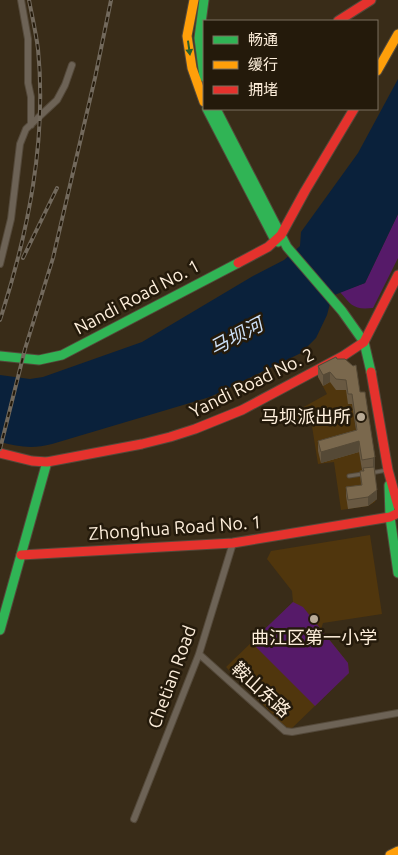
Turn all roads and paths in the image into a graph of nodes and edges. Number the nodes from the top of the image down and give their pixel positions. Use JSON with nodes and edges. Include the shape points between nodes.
{"nodes":[{"id":1,"x":21,"y":0,"type":"edge"},
{"id":2,"x":194,"y":0,"type":"edge"},
{"id":3,"x":204,"y":0,"type":"edge"},
{"id":4,"x":371,"y":0,"type":"edge"},
{"id":5,"x":340,"y":20,"type":"edge"},
{"id":6,"x":398,"y":34,"type":"edge"},
{"id":7,"x":72,"y":65,"type":"dead end"},
{"id":8,"x":378,"y":69,"type":"edge"},
{"id":9,"x":203,"y":73,"type":"edge"},
{"id":10,"x":203,"y":99,"type":"edge"},
{"id":11,"x":208,"y":110,"type":"edge"},
{"id":12,"x":216,"y":110,"type":"edge"},
{"id":13,"x":353,"y":110,"type":"edge"},
{"id":14,"x":31,"y":124,"type":"junction"},
{"id":15,"x":278,"y":237,"type":"junction"},
{"id":16,"x":0,"y":264,"type":"edge"},
{"id":17,"x":398,"y":275,"type":"edge"},
{"id":18,"x":364,"y":342,"type":"junction"},
{"id":19,"x":0,"y":356,"type":"edge"},
{"id":20,"x":0,"y":453,"type":"edge"},
{"id":21,"x":46,"y":462,"type":"junction"},
{"id":22,"x":388,"y":470,"type":"junction"},
{"id":23,"x":349,"y":476,"type":"dead end"},
{"id":24,"x":398,"y":506,"type":"edge"},
{"id":25,"x":394,"y":515,"type":"edge"},
{"id":26,"x":233,"y":543,"type":"junction"},
{"id":27,"x":21,"y":555,"type":"junction"},
{"id":28,"x":398,"y":573,"type":"edge"},
{"id":29,"x":0,"y":630,"type":"edge"},
{"id":30,"x":199,"y":654,"type":"junction"},
{"id":31,"x":398,"y":713,"type":"edge"},
{"id":32,"x":134,"y":819,"type":"dead end"},
{"id":33,"x":398,"y":851,"type":"edge"},
{"id":34,"x":390,"y":855,"type":"edge"}],
"edges":[{"from":1,"to":14,"type":"street","via":[[28,39]]},
{"from":2,"to":10,"type":"main road","one_way":true,"via":[[187,36],[192,68]]},
{"from":3,"to":9,"type":"main road","via":[[198,37]]},
{"from":4,"to":5,"type":"main road"},
{"from":6,"to":8,"type":"main road"},
{"from":7,"to":14,"type":"street","via":[[57,100]]},
{"from":11,"to":15,"type":"main road"},
{"from":12,"to":15,"type":"main road"},
{"from":13,"to":15,"type":"main road"},
{"from":14,"to":16,"type":"street","via":[[20,144],[11,219]]},
{"from":15,"to":18,"type":"main road","via":[[342,311]]},
{"from":15,"to":19,"type":"main road","name":"Nandi Road No. 1","via":[[268,247],[62,355],[39,360]]},
{"from":17,"to":18,"type":"main road","name":"Yandi Road No. 2"},
{"from":18,"to":21,"type":"main road","name":"Yandi Road No. 2","via":[[242,410],[195,429],[142,444]]},
{"from":18,"to":22,"type":"main road"},
{"from":20,"to":21,"type":"main road","name":"Yandi Road No. 2"},
{"from":21,"to":27,"type":"main road"},
{"from":22,"to":23,"type":"lane"},
{"from":22,"to":24,"type":"main road"},
{"from":22,"to":25,"type":"main road"},
{"from":25,"to":26,"type":"main road","name":"Zhonghua Road No. 1"},
{"from":25,"to":28,"type":"main road"},
{"from":26,"to":27,"type":"main road","name":"Zhonghua Road No. 1"},
{"from":26,"to":30,"type":"street","name":"Chetian Road"},
{"from":27,"to":29,"type":"main road"},
{"from":30,"to":31,"type":"street","name":"鞍山东路","via":[[285,731]]},
{"from":30,"to":32,"type":"street","name":"Chetian Road"},
{"from":33,"to":34,"type":"main road"}]}
